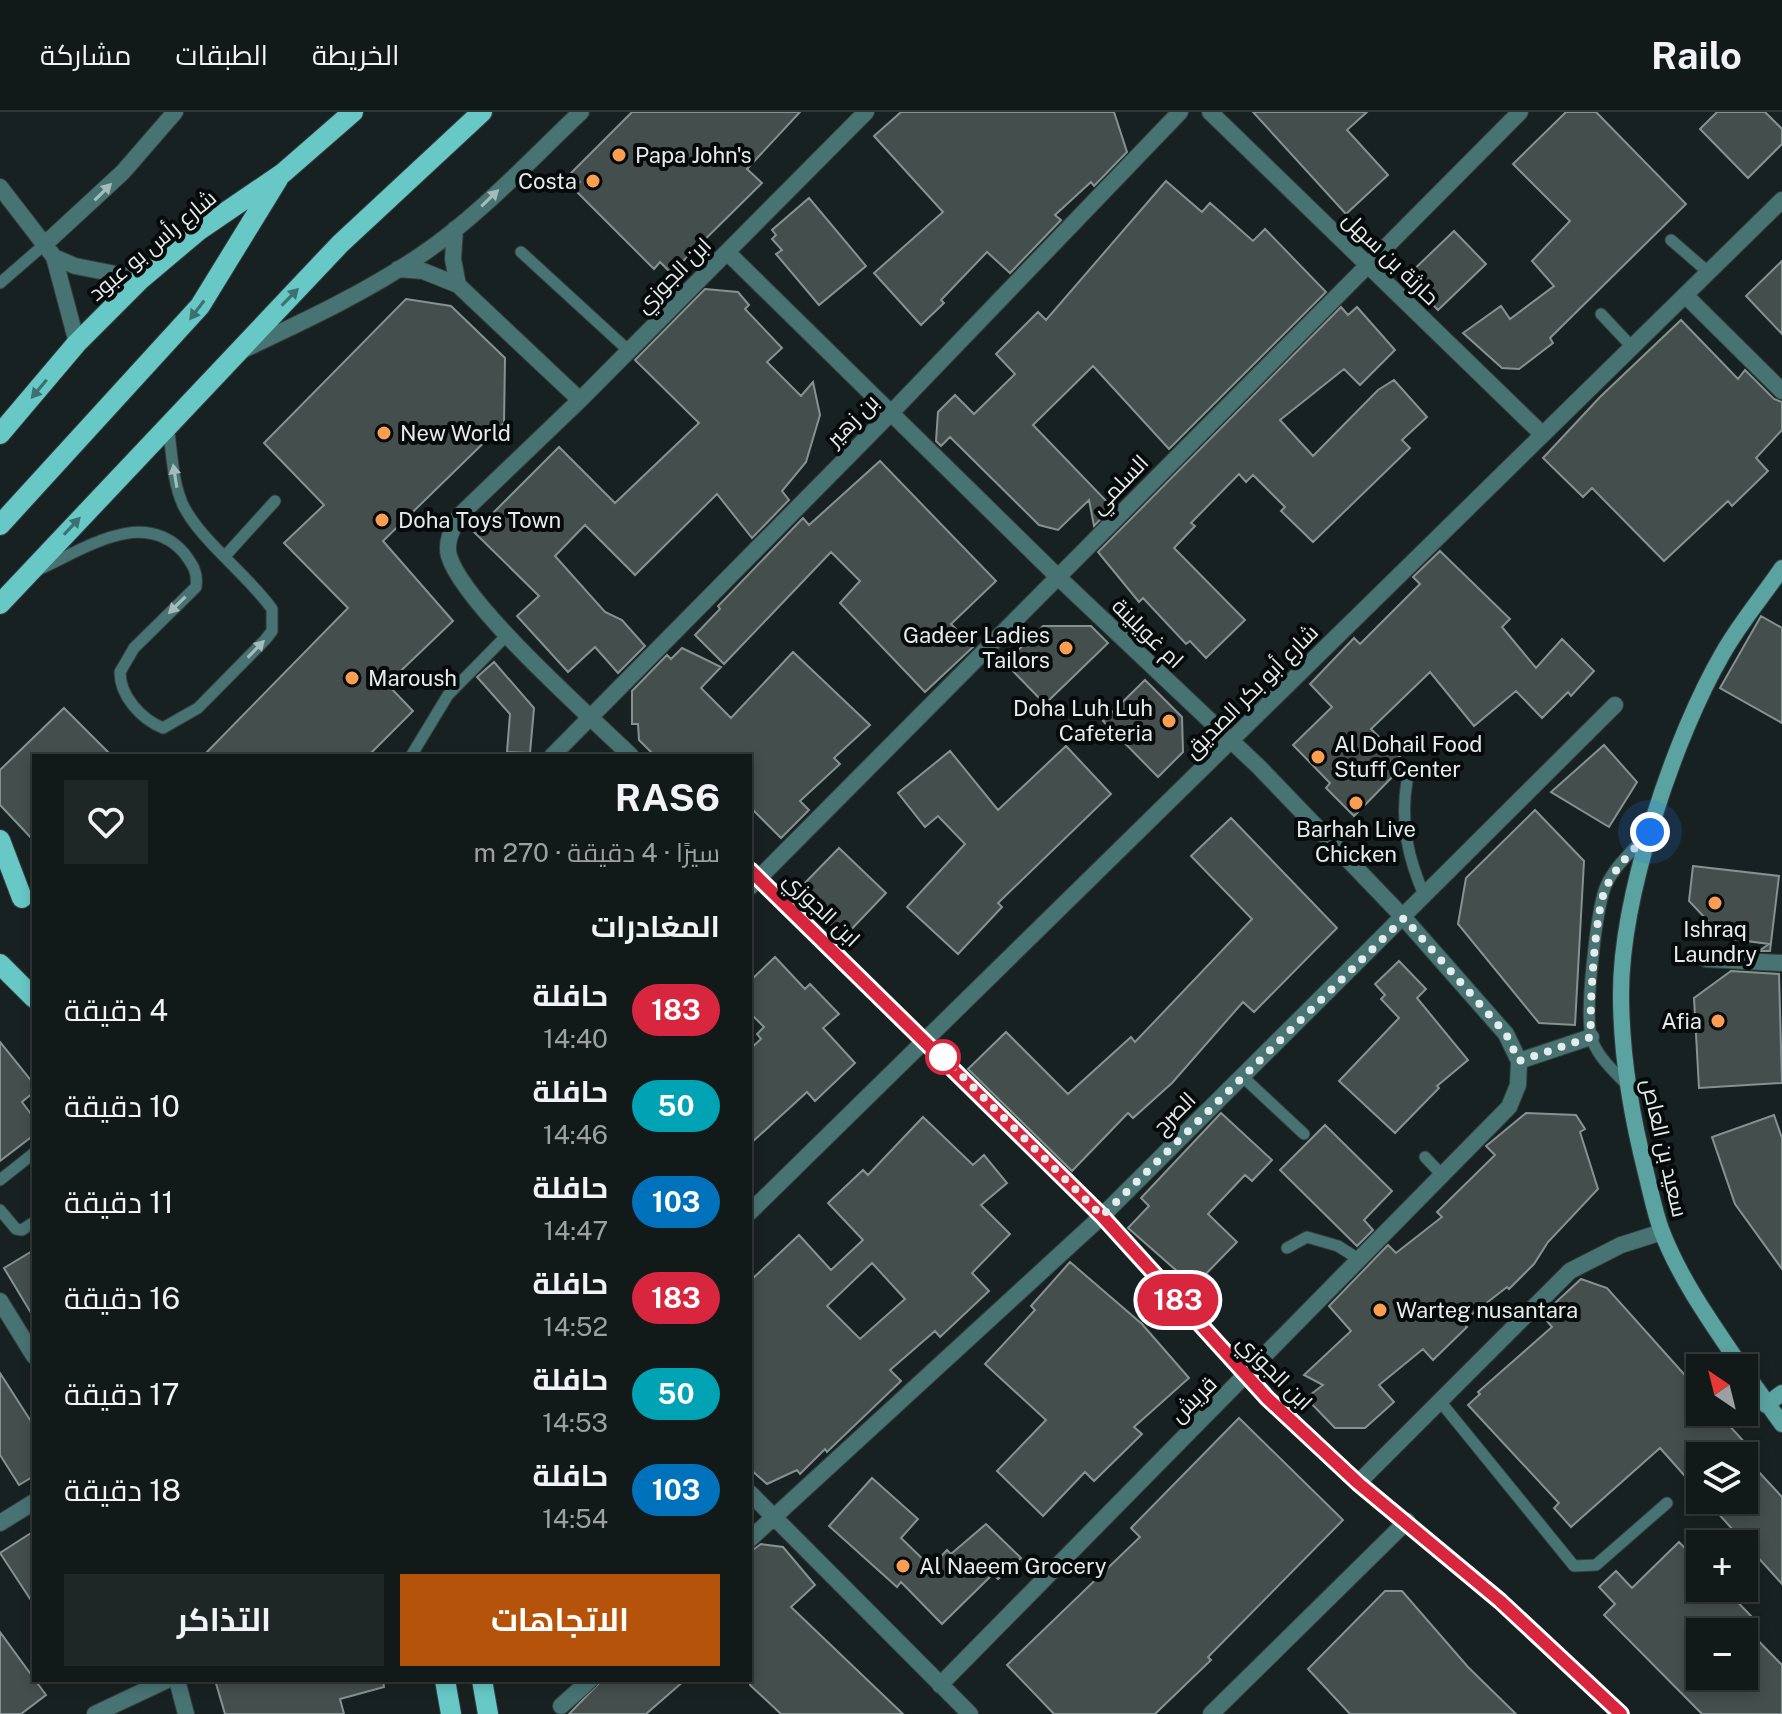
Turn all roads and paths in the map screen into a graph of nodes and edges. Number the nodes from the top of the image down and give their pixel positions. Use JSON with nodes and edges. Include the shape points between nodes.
{"nodes":[{"id":1,"x":175,"y":112,"type":"edge"},
{"id":2,"x":353,"y":112,"type":"edge"},
{"id":3,"x":482,"y":112,"type":"edge"},
{"id":4,"x":581,"y":112,"type":"edge"},
{"id":5,"x":865,"y":112,"type":"edge"},
{"id":6,"x":1180,"y":112,"type":"edge"},
{"id":7,"x":1210,"y":112,"type":"edge"},
{"id":8,"x":1520,"y":112,"type":"edge"},
{"id":9,"x":283,"y":173,"type":"junction"},
{"id":10,"x":0,"y":187,"type":"edge"},
{"id":11,"x":1782,"y":200,"type":"edge"},
{"id":12,"x":455,"y":229,"type":"junction"},
{"id":13,"x":1671,"y":240,"type":"dead end"},
{"id":14,"x":49,"y":250,"type":"junction"},
{"id":15,"x":521,"y":252,"type":"dead end"},
{"id":16,"x":727,"y":252,"type":"junction"},
{"id":17,"x":1366,"y":263,"type":"junction"},
{"id":18,"x":398,"y":269,"type":"junction"},
{"id":19,"x":1708,"y":272,"type":"junction"},
{"id":20,"x":141,"y":279,"type":"junction"},
{"id":21,"x":0,"y":283,"type":"edge"},
{"id":22,"x":458,"y":285,"type":"junction"},
{"id":23,"x":1685,"y":295,"type":"junction"},
{"id":24,"x":1601,"y":314,"type":"dead end"},
{"id":25,"x":77,"y":343,"type":"junction"},
{"id":26,"x":1632,"y":347,"type":"junction"},
{"id":27,"x":629,"y":351,"type":"junction"},
{"id":28,"x":234,"y":354,"type":"junction"},
{"id":29,"x":1782,"y":391,"type":"edge"},
{"id":30,"x":580,"y":400,"type":"junction"},
{"id":31,"x":891,"y":413,"type":"junction"},
{"id":32,"x":168,"y":425,"type":"junction"},
{"id":33,"x":0,"y":434,"type":"edge"},
{"id":34,"x":1542,"y":434,"type":"junction"},
{"id":35,"x":275,"y":501,"type":"dead end"},
{"id":36,"x":0,"y":525,"type":"edge"},
{"id":37,"x":226,"y":555,"type":"junction"},
{"id":38,"x":1782,"y":568,"type":"edge"},
{"id":39,"x":27,"y":575,"type":"junction"},
{"id":40,"x":1058,"y":577,"type":"junction"},
{"id":41,"x":0,"y":604,"type":"edge"},
{"id":42,"x":508,"y":634,"type":"junction"},
{"id":43,"x":1615,"y":705,"type":"dead end"},
{"id":44,"x":590,"y":716,"type":"junction"},
{"id":45,"x":1231,"y":740,"type":"junction"},
{"id":46,"x":412,"y":754,"type":"edge"},
{"id":47,"x":554,"y":754,"type":"edge"},
{"id":48,"x":629,"y":754,"type":"edge"},
{"id":49,"x":1407,"y":781,"type":"dead end"},
{"id":50,"x":1650,"y":832,"type":"junction"},
{"id":51,"x":0,"y":840,"type":"edge"},
{"id":52,"x":0,"y":878,"type":"edge"},
{"id":53,"x":753,"y":878,"type":"edge"},
{"id":54,"x":1425,"y":897,"type":"junction"},
{"id":55,"x":28,"y":904,"type":"edge"},
{"id":56,"x":1404,"y":918,"type":"junction"},
{"id":57,"x":1706,"y":959,"type":"dead end"},
{"id":58,"x":1782,"y":963,"type":"edge"},
{"id":59,"x":0,"y":964,"type":"edge"},
{"id":60,"x":32,"y":996,"type":"edge"},
{"id":61,"x":1591,"y":1037,"type":"junction"},
{"id":62,"x":926,"y":1040,"type":"junction"},
{"id":63,"x":1519,"y":1061,"type":"junction"},
{"id":64,"x":1243,"y":1077,"type":"junction"},
{"id":65,"x":1628,"y":1086,"type":"junction"},
{"id":66,"x":1304,"y":1134,"type":"dead end"},
{"id":67,"x":32,"y":1155,"type":"edge"},
{"id":68,"x":1425,"y":1157,"type":"dead end"},
{"id":69,"x":1442,"y":1175,"type":"junction"},
{"id":70,"x":0,"y":1180,"type":"edge"},
{"id":71,"x":0,"y":1210,"type":"edge"},
{"id":72,"x":752,"y":1210,"type":"edge"},
{"id":73,"x":1102,"y":1216,"type":"junction"},
{"id":74,"x":32,"y":1223,"type":"edge"},
{"id":75,"x":1662,"y":1232,"type":"junction"},
{"id":76,"x":1287,"y":1248,"type":"dead end"},
{"id":77,"x":1360,"y":1260,"type":"junction"},
{"id":78,"x":0,"y":1301,"type":"edge"},
{"id":79,"x":32,"y":1353,"type":"edge"},
{"id":80,"x":1732,"y":1354,"type":"edge"},
{"id":81,"x":1246,"y":1376,"type":"junction"},
{"id":82,"x":1758,"y":1393,"type":"edge"},
{"id":83,"x":1782,"y":1393,"type":"edge"},
{"id":84,"x":1439,"y":1400,"type":"junction"},
{"id":85,"x":1766,"y":1405,"type":"junction"},
{"id":86,"x":1782,"y":1424,"type":"edge"},
{"id":87,"x":1358,"y":1483,"type":"junction"},
{"id":88,"x":752,"y":1495,"type":"edge"},
{"id":89,"x":32,"y":1503,"type":"edge"},
{"id":90,"x":1667,"y":1503,"type":"dead end"},
{"id":91,"x":774,"y":1516,"type":"junction"},
{"id":92,"x":1407,"y":1521,"type":"junction"},
{"id":93,"x":0,"y":1523,"type":"edge"},
{"id":94,"x":752,"y":1537,"type":"edge"},
{"id":95,"x":163,"y":1682,"type":"edge"},
{"id":96,"x":178,"y":1682,"type":"edge"},
{"id":97,"x":482,"y":1682,"type":"edge"},
{"id":98,"x":588,"y":1682,"type":"edge"},
{"id":99,"x":940,"y":1685,"type":"junction"},
{"id":100,"x":561,"y":1706,"type":"dead end"},
{"id":101,"x":95,"y":1714,"type":"edge"},
{"id":102,"x":186,"y":1714,"type":"edge"},
{"id":103,"x":488,"y":1714,"type":"edge"},
{"id":104,"x":970,"y":1714,"type":"edge"},
{"id":105,"x":1211,"y":1714,"type":"edge"},
{"id":106,"x":1621,"y":1714,"type":"edge"}],
"edges":[{"from":14,"to":1,"type":"street","one_way":true},
{"from":2,"to":9,"type":"main road","name":"شارع رأس بو عبود"},
{"from":28,"to":3,"type":"main road","one_way":true,"via":[[340,244]]},
{"from":12,"to":4,"type":"street","one_way":true},
{"from":5,"to":16,"type":"street","name":"ابن الجوزي"},
{"from":6,"to":31,"type":"street","name":"بن زهير"},
{"from":7,"to":17,"type":"street","name":"حارثة بن سهل"},
{"from":8,"to":17,"type":"street","name":"السلمي"},
{"from":9,"to":20,"type":"main road","name":"شارع رأس بو عبود","via":[[198,231]]},
{"from":9,"to":36,"type":"main road","one_way":true,"via":[[192,316]]},
{"from":10,"to":14,"type":"street"},
{"from":11,"to":19,"type":"street","name":"شارع أبو بكر الصديق"},
{"from":12,"to":18,"type":"street"},
{"from":12,"to":22,"type":"street"},
{"from":13,"to":19,"type":"lane"},
{"from":14,"to":20,"type":"street","via":[[75,266]]},
{"from":14,"to":21,"type":"lane"},
{"from":14,"to":25,"type":"street"},
{"from":15,"to":27,"type":"lane"},
{"from":16,"to":27,"type":"street","name":"ابن الجوزي"},
{"from":16,"to":31,"type":"street","name":"ام غويلينة"},
{"from":17,"to":34,"type":"street","name":"حارثة بن سهل"},
{"from":17,"to":40,"type":"street","name":"السلمي"},
{"from":18,"to":22,"type":"street","via":[[423,271]]},
{"from":18,"to":28,"type":"street","via":[[353,297]]},
{"from":19,"to":23,"type":"street","name":"شارع أبو بكر الصديق"},
{"from":20,"to":25,"type":"main road","name":"شارع رأس بو عبود"},
{"from":22,"to":30,"type":"street"},
{"from":23,"to":26,"type":"street","name":"شارع أبو بكر الصديق"},
{"from":23,"to":29,"type":"street"},
{"from":24,"to":26,"type":"lane"},
{"from":25,"to":33,"type":"main road","name":"شارع رأس بو عبود","one_way":true},
{"from":26,"to":34,"type":"street","name":"شارع أبو بكر الصديق"},
{"from":27,"to":30,"type":"street","name":"ابن الجوزي"},
{"from":28,"to":32,"type":"main road"},
{"from":30,"to":42,"type":"street","name":"ابن الجوزي","via":[[460,515],[450,535],[448,552],[457,575]]},
{"from":31,"to":40,"type":"street","name":"ام غويلينة"},
{"from":31,"to":44,"type":"street","name":"بن زهير"},
{"from":37,"to":32,"type":"lane","one_way":true,"via":[[183,505]]},
{"from":39,"to":32,"type":"main road","one_way":true},
{"from":34,"to":45,"type":"street","name":"شارع أبو بكر الصديق"},
{"from":35,"to":37,"type":"lane"},
{"from":39,"to":37,"type":"lane","one_way":true,"via":[[124,532],[140,530],[174,543],[194,566],[196,587],[134,648],[120,672],[126,697],[163,728],[198,708],[272,631],[272,609]]},
{"from":38,"to":50,"type":"street","name":"سعيد بن العاص","via":[[1723,653],[1680,743]]},
{"from":39,"to":41,"type":"main road"},
{"from":40,"to":45,"type":"street","name":"ام غويلينة"},
{"from":40,"to":53,"type":"street","name":"السلمي"},
{"from":42,"to":44,"type":"street","name":"ابن الجوزي"},
{"from":42,"to":46,"type":"lane","via":[[448,695]]},
{"from":43,"to":54,"type":"street","name":"الصرح"},
{"from":44,"to":47,"type":"street","name":"بن زهير"},
{"from":44,"to":48,"type":"street","name":"ابن الجوزي"},
{"from":45,"to":56,"type":"street","name":"ام غويلينة"},
{"from":45,"to":62,"type":"street","name":"شارع أبو بكر الصديق"},
{"from":49,"to":54,"type":"lane","via":[[1405,835]]},
{"from":50,"to":61,"type":"lane","via":[[1619,865],[1603,893],[1589,1012]]},
{"from":50,"to":65,"type":"street","name":"سعيد بن العاص","via":[[1621,990]]},
{"from":51,"to":55,"type":"main road"},
{"from":52,"to":55,"type":"main road"},
{"from":53,"to":62,"type":"street","name":"ابن الجوزي"},
{"from":54,"to":56,"type":"street","name":"الصرح"},
{"from":56,"to":63,"type":"street","name":"ام غويلينة","via":[[1506,1034]]},
{"from":56,"to":64,"type":"street","name":"الصرح"},
{"from":57,"to":58,"type":"street"},
{"from":59,"to":60,"type":"main road"},
{"from":61,"to":63,"type":"street"},
{"from":61,"to":65,"type":"lane"},
{"from":62,"to":72,"type":"street","name":"شارع أبو بكر الصديق"},
{"from":62,"to":73,"type":"street","name":"ابن الجوزي"},
{"from":63,"to":69,"type":"street","name":"قريش","via":[[1518,1085],[1509,1107]]},
{"from":64,"to":66,"type":"lane"},
{"from":64,"to":73,"type":"street","name":"الصرح"},
{"from":65,"to":75,"type":"street","name":"سعيد بن العاص"},
{"from":67,"to":70,"type":"lane"},
{"from":68,"to":69,"type":"lane"},
{"from":69,"to":77,"type":"street","name":"قريش"},
{"from":71,"to":74,"type":"lane","via":[[16,1229]]},
{"from":73,"to":81,"type":"street","name":"ابن الجوزي"},
{"from":73,"to":91,"type":"street","name":"الصرح"},
{"from":75,"to":80,"type":"street","name":"سعيد بن العاص","via":[[1693,1294]]},
{"from":75,"to":84,"type":"street","via":[[1609,1250],[1570,1271]]},
{"from":76,"to":77,"type":"lane","via":[[1307,1237],[1338,1246]]},
{"from":77,"to":81,"type":"street","name":"قريش"},
{"from":78,"to":79,"type":"street"},
{"from":81,"to":87,"type":"street","name":"ابن الجوزي"},
{"from":81,"to":99,"type":"street","name":"قريش"},
{"from":82,"to":85,"type":"street","name":"سعيد بن العاص"},
{"from":83,"to":85,"type":"street"},
{"from":84,"to":87,"type":"street"},
{"from":84,"to":90,"type":"lane","via":[[1574,1566],[1596,1565]]},
{"from":85,"to":86,"type":"street","name":"سعيد بن العاص"},
{"from":87,"to":92,"type":"street","name":"ابن الجوزي"},
{"from":88,"to":91,"type":"street"},
{"from":89,"to":93,"type":"street"},
{"from":91,"to":94,"type":"street","name":"الصرح"},
{"from":91,"to":99,"type":"street"},
{"from":92,"to":105,"type":"street"},
{"from":92,"to":106,"type":"street","name":"ابن الجوزي"},
{"from":95,"to":101,"type":"street"},
{"from":96,"to":102,"type":"street"},
{"from":97,"to":103,"type":"main road"},
{"from":98,"to":100,"type":"street"},
{"from":99,"to":104,"type":"street"}]}
